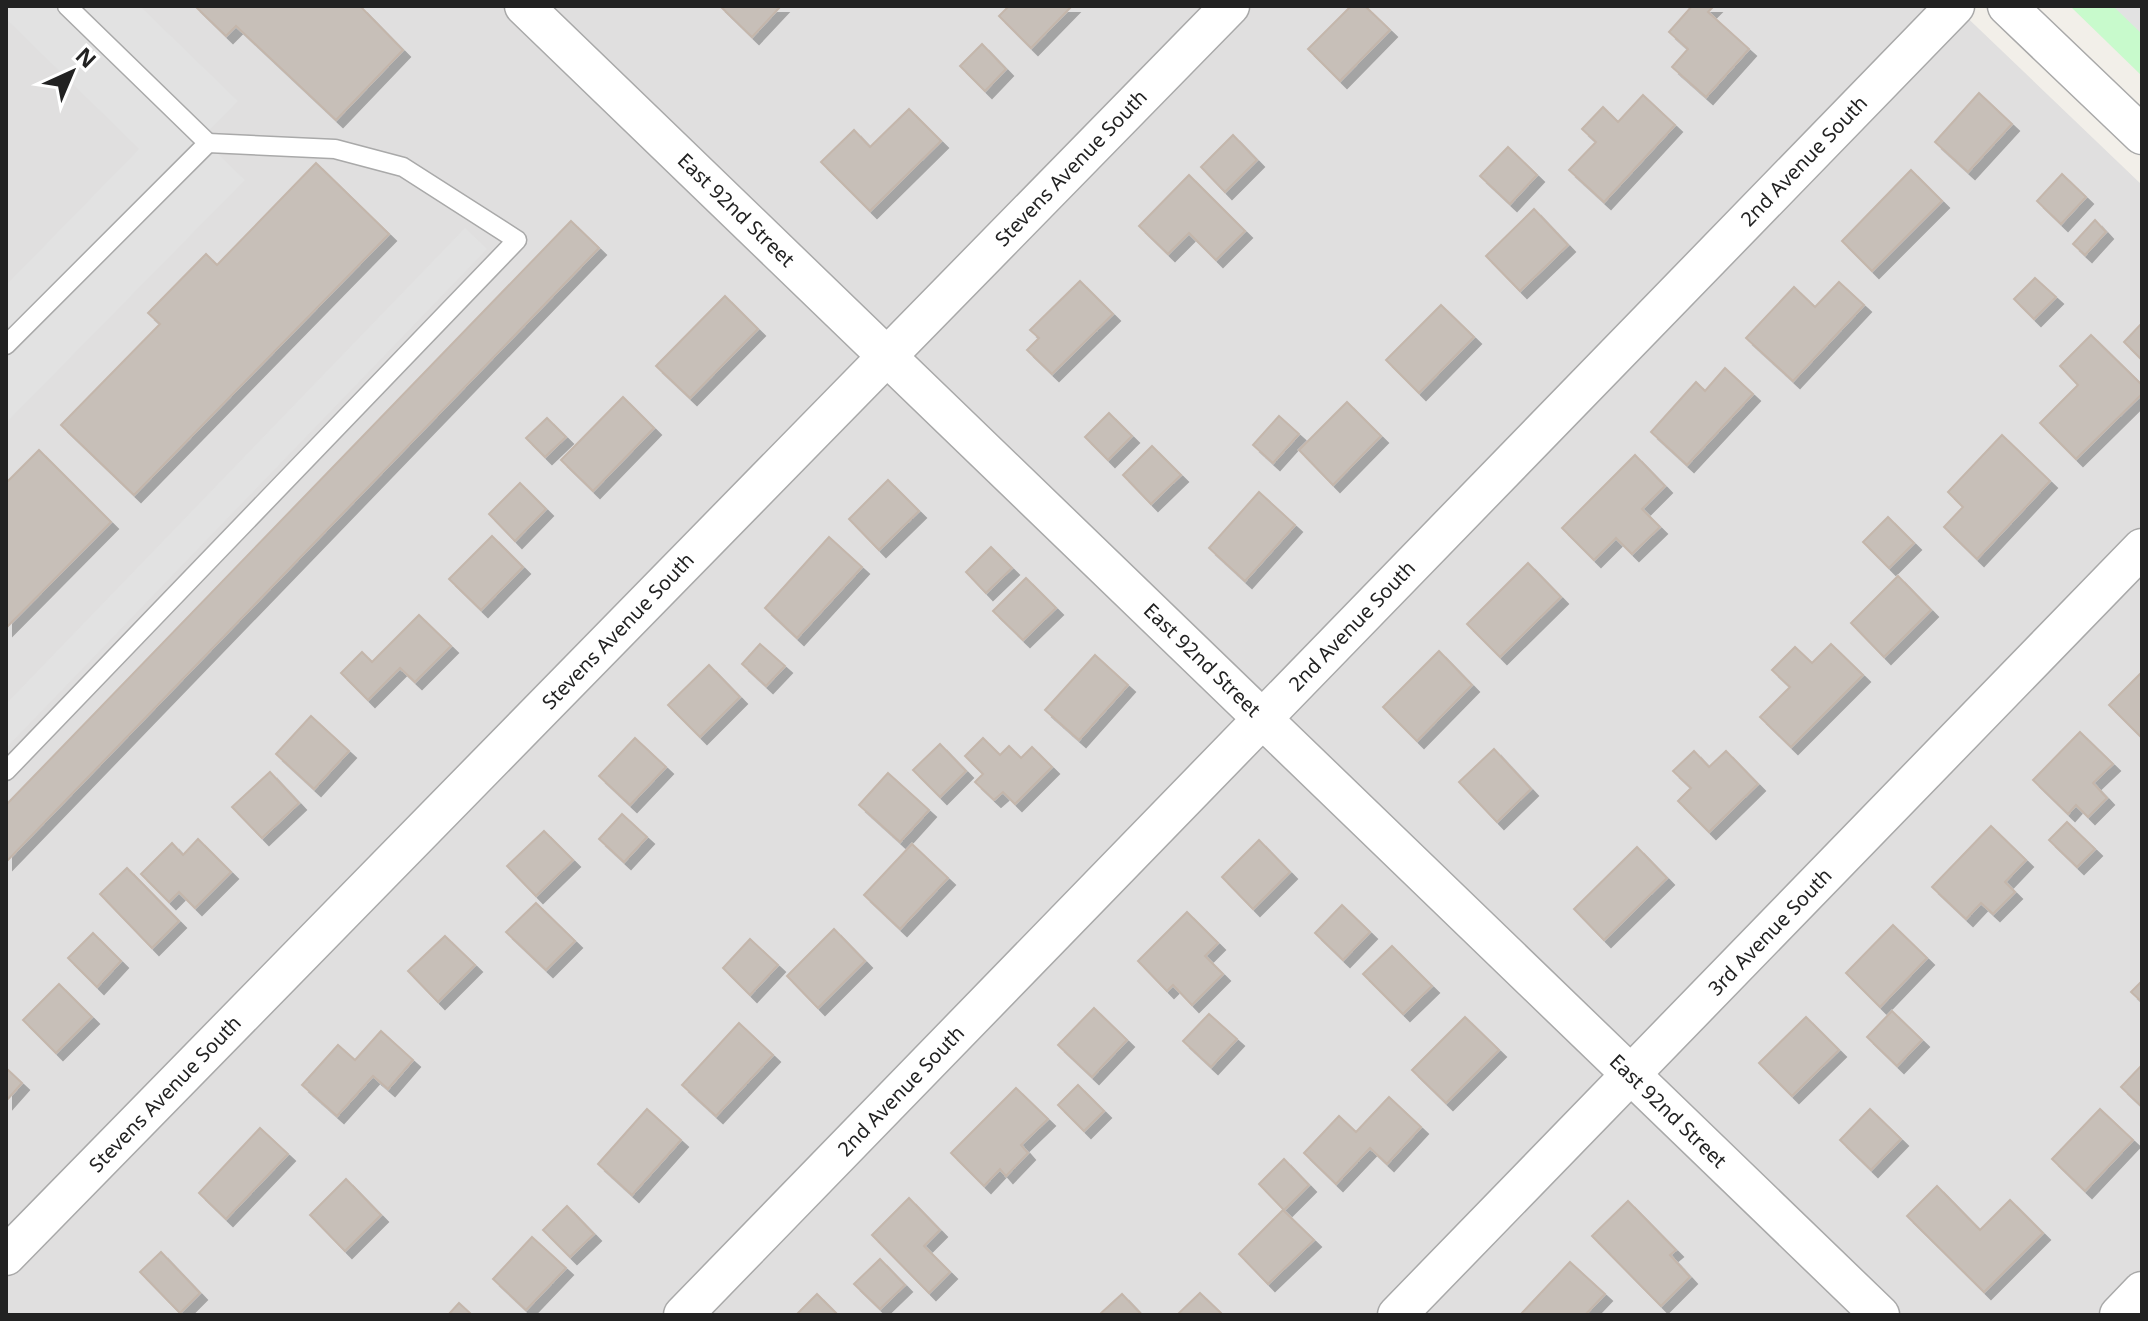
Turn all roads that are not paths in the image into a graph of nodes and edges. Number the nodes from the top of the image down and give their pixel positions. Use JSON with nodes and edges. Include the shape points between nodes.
{"nodes":[{"id":1,"x":67,"y":6,"type":"edge"},
{"id":2,"x":524,"y":6,"type":"edge"},
{"id":3,"x":1230,"y":6,"type":"edge"},
{"id":4,"x":1955,"y":6,"type":"edge"},
{"id":5,"x":2007,"y":6,"type":"edge"},
{"id":6,"x":2142,"y":135,"type":"edge"},
{"id":7,"x":208,"y":143,"type":"junction"},
{"id":8,"x":6,"y":345,"type":"edge"},
{"id":9,"x":887,"y":357,"type":"junction"},
{"id":10,"x":2142,"y":548,"type":"edge"},
{"id":11,"x":1262,"y":719,"type":"junction"},
{"id":12,"x":6,"y":771,"type":"edge"},
{"id":13,"x":1631,"y":1075,"type":"junction"},
{"id":14,"x":6,"y":1256,"type":"edge"},
{"id":15,"x":2142,"y":1291,"type":"edge"},
{"id":16,"x":683,"y":1315,"type":"edge"},
{"id":17,"x":1397,"y":1315,"type":"edge"},
{"id":18,"x":1880,"y":1315,"type":"edge"},
{"id":19,"x":2119,"y":1315,"type":"edge"}],
"edges":[{"from":1,"to":7,"type":"lane"},
{"from":2,"to":9,"type":"street","name":"East 92nd Street"},
{"from":3,"to":9,"type":"street","name":"Stevens Avenue South"},
{"from":4,"to":11,"type":"street","name":"2nd Avenue South"},
{"from":5,"to":6,"type":"street"},
{"from":7,"to":8,"type":"lane"},
{"from":7,"to":12,"type":"lane","via":[[335,149],[403,167],[517,240]]},
{"from":9,"to":11,"type":"street","name":"East 92nd Street"},
{"from":9,"to":14,"type":"street","name":"Stevens Avenue South"},
{"from":10,"to":13,"type":"street","name":"3rd Avenue South"},
{"from":11,"to":13,"type":"street","name":"East 92nd Street"},
{"from":11,"to":16,"type":"street","name":"2nd Avenue South"},
{"from":13,"to":17,"type":"street","name":"3rd Avenue South"},
{"from":13,"to":18,"type":"street","name":"East 92nd Street"},
{"from":15,"to":19,"type":"street"}]}
